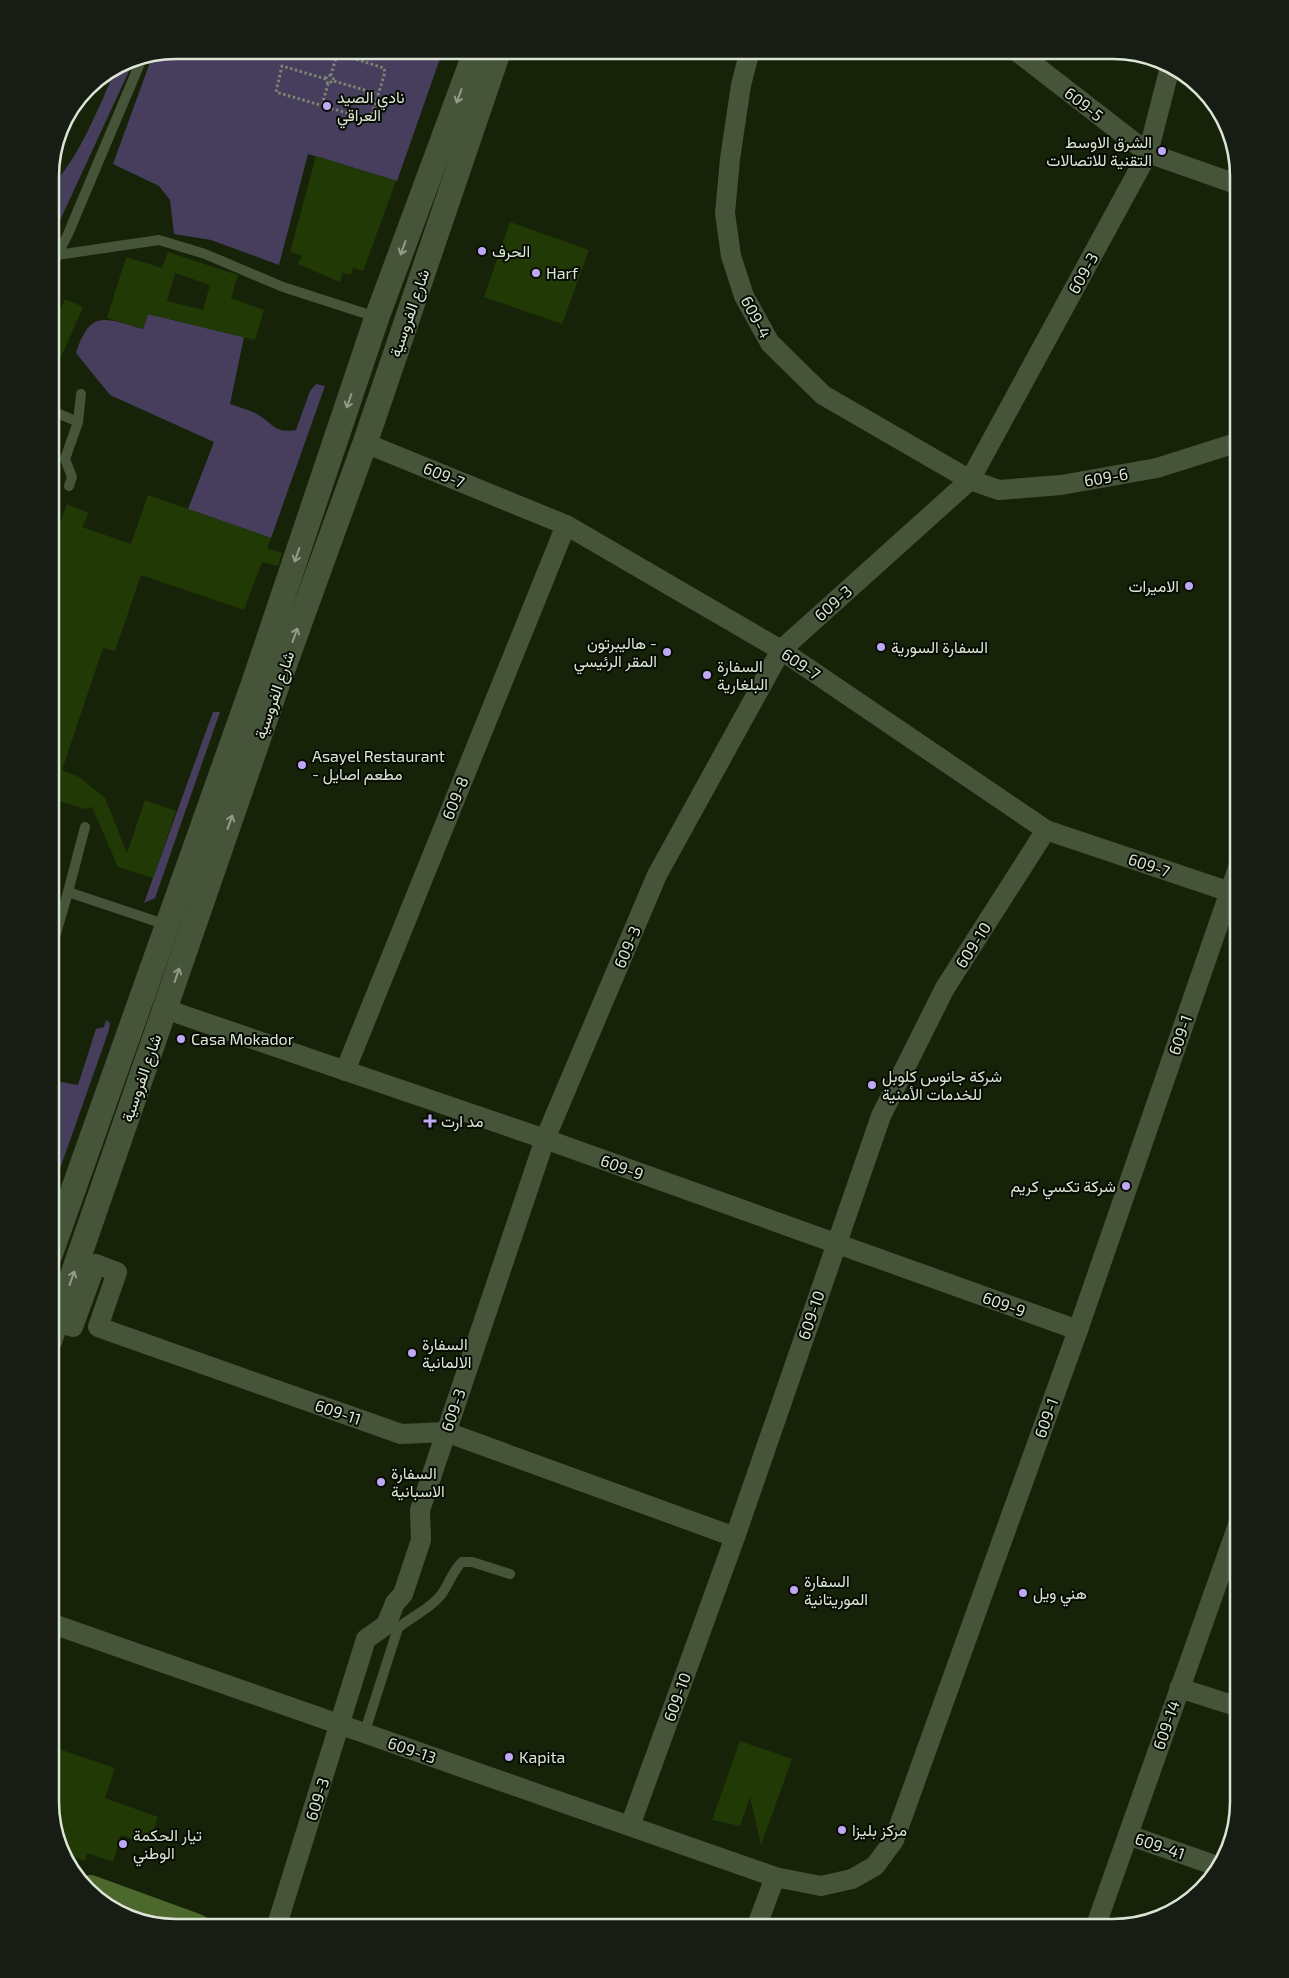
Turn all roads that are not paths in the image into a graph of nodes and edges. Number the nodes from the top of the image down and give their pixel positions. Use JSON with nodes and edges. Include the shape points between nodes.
{"nodes":[{"id":1,"x":473,"y":59,"type":"edge"},
{"id":2,"x":496,"y":59,"type":"edge"},
{"id":3,"x":748,"y":59,"type":"edge"},
{"id":4,"x":1027,"y":59,"type":"edge"},
{"id":5,"x":139,"y":65,"type":"edge"},
{"id":6,"x":1168,"y":73,"type":"edge"},
{"id":7,"x":1148,"y":153,"type":"junction"},
{"id":8,"x":1230,"y":182,"type":"edge"},
{"id":9,"x":59,"y":250,"type":"edge"},
{"id":10,"x":59,"y":255,"type":"edge"},
{"id":11,"x":377,"y":317,"type":"junction"},
{"id":12,"x":81,"y":394,"type":"dead end"},
{"id":13,"x":59,"y":414,"type":"edge"},
{"id":14,"x":78,"y":422,"type":"junction"},
{"id":15,"x":365,"y":443,"type":"junction"},
{"id":16,"x":1230,"y":445,"type":"edge"},
{"id":17,"x":970,"y":480,"type":"junction"},
{"id":18,"x":69,"y":486,"type":"dead end"},
{"id":19,"x":566,"y":525,"type":"junction"},
{"id":20,"x":781,"y":650,"type":"junction"},
{"id":21,"x":263,"y":690,"type":"junction"},
{"id":22,"x":85,"y":828,"type":"dead end"},
{"id":23,"x":1046,"y":830,"type":"junction"},
{"id":24,"x":68,"y":892,"type":"junction"},
{"id":25,"x":1230,"y":892,"type":"joint"},
{"id":26,"x":59,"y":923,"type":"edge"},
{"id":27,"x":167,"y":925,"type":"junction"},
{"id":28,"x":165,"y":1009,"type":"junction"},
{"id":29,"x":345,"y":1071,"type":"junction"},
{"id":30,"x":545,"y":1139,"type":"junction"},
{"id":31,"x":59,"y":1230,"type":"edge"},
{"id":32,"x":836,"y":1243,"type":"junction"},
{"id":33,"x":59,"y":1314,"type":"edge"},
{"id":34,"x":59,"y":1330,"type":"edge"},
{"id":35,"x":1078,"y":1330,"type":"junction"},
{"id":36,"x":446,"y":1432,"type":"junction"},
{"id":37,"x":735,"y":1537,"type":"junction"},
{"id":38,"x":1230,"y":1566,"type":"edge"},
{"id":39,"x":510,"y":1574,"type":"dead end"},
{"id":40,"x":59,"y":1626,"type":"edge"},
{"id":41,"x":1179,"y":1688,"type":"junction"},
{"id":42,"x":1230,"y":1704,"type":"edge"},
{"id":43,"x":340,"y":1725,"type":"junction"},
{"id":44,"x":364,"y":1734,"type":"junction"},
{"id":45,"x":630,"y":1826,"type":"junction"},
{"id":46,"x":1128,"y":1834,"type":"junction"},
{"id":47,"x":1213,"y":1864,"type":"edge"},
{"id":48,"x":775,"y":1877,"type":"junction"},
{"id":49,"x":106,"y":1896,"type":"edge"},
{"id":50,"x":172,"y":1919,"type":"edge"},
{"id":51,"x":279,"y":1919,"type":"edge"},
{"id":52,"x":759,"y":1919,"type":"edge"},
{"id":53,"x":1098,"y":1919,"type":"edge"}],
"edges":[{"from":1,"to":11,"type":"street","name":"شارع الفروسية","one_way":true},
{"from":2,"to":15,"type":"street","name":"شارع الفروسية"},
{"from":3,"to":17,"type":"street","name":"609-4","via":[[734,131],[725,214],[731,256],[744,296],[770,343],[822,396]]},
{"from":4,"to":7,"type":"street","name":"609-5"},
{"from":5,"to":9,"type":"lane"},
{"from":6,"to":7,"type":"street","name":"609-3"},
{"from":7,"to":8,"type":"street","name":"609-5"},
{"from":7,"to":17,"type":"street","name":"609-3"},
{"from":10,"to":11,"type":"lane","via":[[159,240],[205,254],[283,287]]},
{"from":11,"to":21,"type":"street","name":"شارع الفروسية","one_way":true},
{"from":12,"to":14,"type":"lane"},
{"from":13,"to":14,"type":"lane"},
{"from":14,"to":18,"type":"lane","via":[[65,459],[72,477]]},
{"from":15,"to":19,"type":"street","name":"609-7"},
{"from":21,"to":15,"type":"street","name":"شارع الفروسية","one_way":true},
{"from":16,"to":17,"type":"street","name":"609-6","via":[[1157,468],[1061,486],[1000,490]]},
{"from":17,"to":20,"type":"street","name":"609-3"},
{"from":19,"to":20,"type":"street","name":"609-7"},
{"from":19,"to":29,"type":"street","name":"609-8"},
{"from":20,"to":23,"type":"street","name":"609-7"},
{"from":20,"to":30,"type":"street","name":"609-3","via":[[657,875]]},
{"from":21,"to":27,"type":"street","name":"شارع الفروسية"},
{"from":28,"to":21,"type":"street","name":"شارع الفروسية","one_way":true},
{"from":22,"to":24,"type":"lane"},
{"from":23,"to":25,"type":"street","name":"609-7"},
{"from":23,"to":32,"type":"street","name":"609-10","via":[[941,997],[881,1116]]},
{"from":24,"to":26,"type":"lane"},
{"from":24,"to":27,"type":"lane"},
{"from":25,"to":35,"type":"street","name":"609-1"},
{"from":27,"to":31,"type":"street","name":"شارع الفروسية"},
{"from":28,"to":29,"type":"street","name":"609-9"},
{"from":33,"to":28,"type":"street","name":"شارع الفروسية","one_way":true},
{"from":29,"to":30,"type":"street","name":"609-9"},
{"from":30,"to":32,"type":"street","name":"609-9"},
{"from":30,"to":36,"type":"street","name":"609-3"},
{"from":32,"to":35,"type":"street","name":"609-9"},
{"from":32,"to":37,"type":"street","name":"609-10"},
{"from":34,"to":36,"type":"street","name":"609-11","via":[[73,1327],[96,1264],[117,1272],[98,1327],[401,1434]]},
{"from":35,"to":48,"type":"street","name":"609-1","via":[[894,1840],[875,1866],[852,1879],[821,1886]]},
{"from":36,"to":37,"type":"street","name":"609-11"},
{"from":36,"to":43,"type":"street","name":"609-3","via":[[420,1510],[421,1540],[403,1594],[395,1603],[386,1625],[366,1639]]},
{"from":37,"to":45,"type":"street","name":"609-10"},
{"from":38,"to":41,"type":"street","name":"609-14"},
{"from":39,"to":44,"type":"lane","via":[[462,1562],[452,1571],[442,1594],[398,1628]]},
{"from":40,"to":43,"type":"street","name":"609-13"},
{"from":41,"to":42,"type":"street"},
{"from":41,"to":46,"type":"street","name":"609-14"},
{"from":43,"to":44,"type":"street","name":"609-13"},
{"from":43,"to":51,"type":"street","name":"609-3"},
{"from":44,"to":45,"type":"street","name":"609-13"},
{"from":45,"to":48,"type":"street","name":"609-13"},
{"from":46,"to":47,"type":"street","name":"609-41"},
{"from":46,"to":53,"type":"street","name":"609-14"},
{"from":48,"to":52,"type":"street"},
{"from":49,"to":50,"type":"main road"}]}
